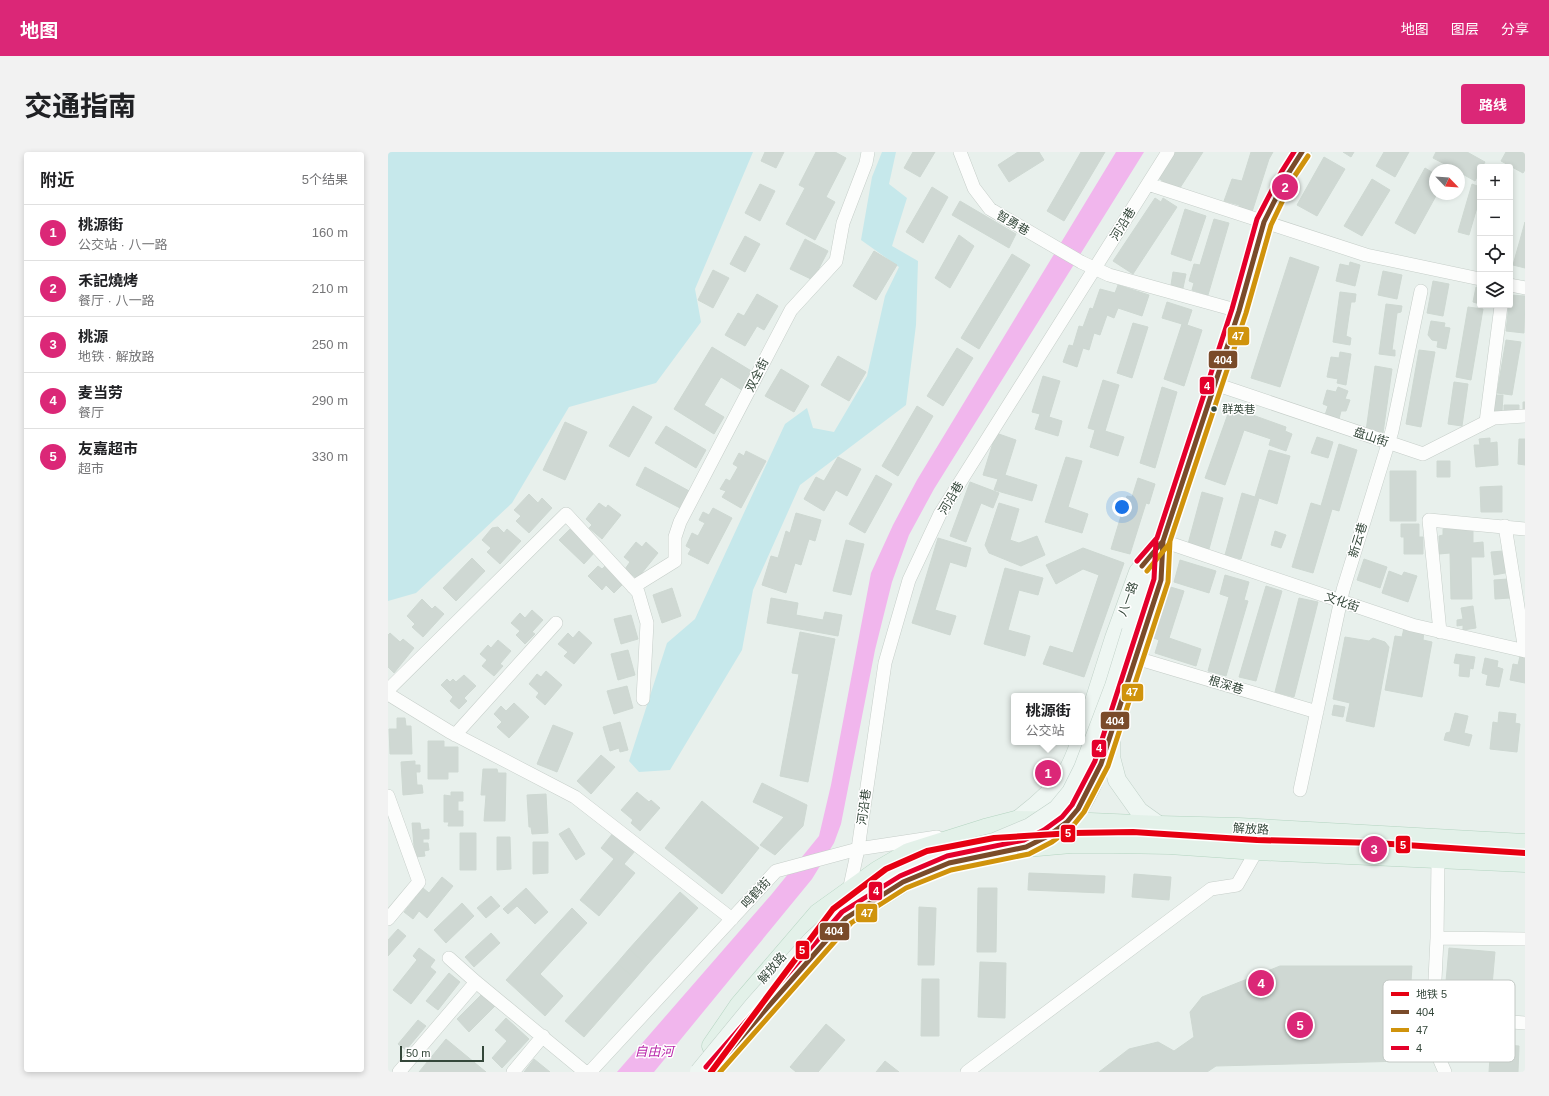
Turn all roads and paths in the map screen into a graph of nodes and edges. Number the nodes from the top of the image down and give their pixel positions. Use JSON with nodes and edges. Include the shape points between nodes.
{"nodes":[{"id":1,"x":868,"y":152,"type":"edge"},
{"id":2,"x":960,"y":152,"type":"edge"},
{"id":3,"x":1168,"y":152,"type":"edge"},
{"id":4,"x":1302,"y":152,"type":"edge"},
{"id":5,"x":1148,"y":184,"type":"junction"},
{"id":6,"x":1264,"y":222,"type":"junction"},
{"id":7,"x":1095,"y":268,"type":"junction"},
{"id":8,"x":1477,"y":278,"type":"edge"},
{"id":9,"x":1513,"y":286,"type":"edge"},
{"id":10,"x":1525,"y":288,"type":"edge"},
{"id":11,"x":1421,"y":291,"type":"dead end"},
{"id":12,"x":1501,"y":308,"type":"edge"},
{"id":13,"x":1239,"y":311,"type":"junction"},
{"id":14,"x":1215,"y":384,"type":"junction"},
{"id":15,"x":1525,"y":416,"type":"edge"},
{"id":16,"x":1486,"y":422,"type":"junction"},
{"id":17,"x":1388,"y":443,"type":"junction"},
{"id":18,"x":1505,"y":526,"type":"junction"},
{"id":19,"x":1525,"y":529,"type":"edge"},
{"id":20,"x":1163,"y":541,"type":"junction"},
{"id":21,"x":634,"y":587,"type":"junction"},
{"id":22,"x":1341,"y":601,"type":"junction"},
{"id":23,"x":556,"y":623,"type":"dead end"},
{"id":24,"x":1440,"y":632,"type":"junction"},
{"id":25,"x":1525,"y":651,"type":"edge"},
{"id":26,"x":1136,"y":658,"type":"junction"},
{"id":27,"x":388,"y":690,"type":"edge"},
{"id":28,"x":388,"y":694,"type":"edge"},
{"id":29,"x":644,"y":699,"type":"dead end"},
{"id":30,"x":1317,"y":712,"type":"junction"},
{"id":31,"x":1085,"y":732,"type":"edge"},
{"id":32,"x":1111,"y":733,"type":"junction"},
{"id":33,"x":455,"y":735,"type":"junction"},
{"id":34,"x":1080,"y":745,"type":"edge"},
{"id":35,"x":1081,"y":745,"type":"edge"},
{"id":36,"x":1300,"y":790,"type":"dead end"},
{"id":37,"x":388,"y":796,"type":"edge"},
{"id":38,"x":1016,"y":821,"type":"junction"},
{"id":39,"x":1067,"y":822,"type":"junction"},
{"id":40,"x":1160,"y":826,"type":"junction"},
{"id":41,"x":985,"y":829,"type":"junction"},
{"id":42,"x":1113,"y":843,"type":"junction"},
{"id":43,"x":1525,"y":844,"type":"edge"},
{"id":44,"x":1026,"y":847,"type":"junction"},
{"id":45,"x":858,"y":849,"type":"junction"},
{"id":46,"x":1257,"y":850,"type":"junction"},
{"id":47,"x":1438,"y":859,"type":"junction"},
{"id":48,"x":1525,"y":862,"type":"edge"},
{"id":49,"x":849,"y":891,"type":"junction"},
{"id":50,"x":396,"y":915,"type":"edge"},
{"id":51,"x":732,"y":919,"type":"junction"},
{"id":52,"x":1437,"y":938,"type":"junction"},
{"id":53,"x":1525,"y":939,"type":"edge"},
{"id":54,"x":449,"y":958,"type":"dead end"},
{"id":55,"x":1435,"y":980,"type":"edge"},
{"id":56,"x":476,"y":982,"type":"junction"},
{"id":57,"x":1515,"y":1022,"type":"edge"},
{"id":58,"x":1525,"y":1023,"type":"edge"},
{"id":59,"x":543,"y":1036,"type":"junction"},
{"id":60,"x":1441,"y":1062,"type":"edge"},
{"id":61,"x":399,"y":1072,"type":"edge"},
{"id":62,"x":513,"y":1072,"type":"edge"},
{"id":63,"x":585,"y":1072,"type":"edge"},
{"id":64,"x":590,"y":1072,"type":"edge"},
{"id":65,"x":694,"y":1072,"type":"edge"},
{"id":66,"x":699,"y":1072,"type":"edge"},
{"id":67,"x":711,"y":1072,"type":"edge"},
{"id":68,"x":967,"y":1072,"type":"edge"},
{"id":69,"x":1445,"y":1072,"type":"edge"}],
"edges":[{"from":1,"to":21,"type":"street","name":"双全街","via":[[843,223],[836,261],[791,310],[680,522],[675,537],[675,561]]},
{"from":2,"to":7,"type":"street","name":"智勇巷","via":[[974,188],[990,209]]},
{"from":3,"to":5,"type":"street","name":"河沿巷"},
{"from":4,"to":6,"type":"main road","name":"八一路","via":[[1278,192]]},
{"from":5,"to":6,"type":"street"},
{"from":5,"to":7,"type":"street","name":"河沿巷"},
{"from":6,"to":8,"type":"street","via":[[1366,256]]},
{"from":6,"to":13,"type":"main road","name":"八一路"},
{"from":7,"to":13,"type":"street","name":"智勇巷","via":[[1109,275]]},
{"from":7,"to":45,"type":"street","name":"河沿巷","via":[[940,514],[909,580],[885,663]]},
{"from":9,"to":10,"type":"street"},
{"from":11,"to":17,"type":"street","name":"新云巷"},
{"from":12,"to":16,"type":"street"},
{"from":13,"to":14,"type":"main road","name":"八一路"},
{"from":14,"to":17,"type":"street","name":"盘山街"},
{"from":14,"to":20,"type":"main road","name":"八一路"},
{"from":15,"to":16,"type":"street","name":"盘山街","via":[[1494,418]]},
{"from":16,"to":17,"type":"street","name":"盘山街","via":[[1423,454]]},
{"from":17,"to":22,"type":"street","name":"新云巷"},
{"from":18,"to":19,"type":"street"},
{"from":18,"to":24,"type":"street","via":[[1429,520]]},
{"from":18,"to":25,"type":"street"},
{"from":20,"to":22,"type":"street","name":"文化街"},
{"from":20,"to":26,"type":"main road","via":[[1161,580]]},
{"from":20,"to":31,"type":"main road","name":"八一路","via":[[1138,572]]},
{"from":20,"to":66,"type":"main road","bridge":true,"via":[[1083,768],[1071,792],[1057,809],[1030,827],[994,842],[962,850],[907,870],[888,879],[852,903],[812,940]]},
{"from":21,"to":27,"type":"street","via":[[566,514]]},
{"from":21,"to":29,"type":"street","via":[[638,592],[647,623]]},
{"from":22,"to":24,"type":"street","name":"文化街"},
{"from":22,"to":30,"type":"street","name":"新云巷"},
{"from":23,"to":33,"type":"street"},
{"from":24,"to":25,"type":"street","name":"文化街"},
{"from":26,"to":30,"type":"street","name":"根深巷"},
{"from":26,"to":32,"type":"main road"},
{"from":28,"to":33,"type":"street"},
{"from":30,"to":36,"type":"street","name":"新云巷"},
{"from":32,"to":39,"type":"main road","via":[[1101,764],[1088,791]]},
{"from":32,"to":40,"type":"main road","via":[[1111,756],[1117,780],[1139,812]]},
{"from":33,"to":51,"type":"street","via":[[575,797]]},
{"from":34,"to":38,"type":"main road","name":"八一路","via":[[1067,772],[1043,800]]},
{"from":35,"to":39,"type":"main road","via":[[1065,814]]},
{"from":37,"to":50,"type":"street","via":[[419,882]]},
{"from":38,"to":39,"type":"main road","name":"解放路"},
{"from":38,"to":41,"type":"main road","name":"解放路"},
{"from":39,"to":40,"type":"main road","name":"解放路"},
{"from":39,"to":42,"type":"main road","via":[[1086,837]]},
{"from":39,"to":44,"type":"main road","via":[[1048,836]]},
{"from":40,"to":43,"type":"main road","name":"解放路","via":[[1246,828]]},
{"from":41,"to":45,"type":"street","name":"鸣鹤街"},
{"from":41,"to":49,"type":"main road","name":"解放路","via":[[909,853]]},
{"from":42,"to":44,"type":"main road","name":"解放路"},
{"from":42,"to":46,"type":"main road","name":"解放路"},
{"from":44,"to":67,"type":"main road","name":"解放路","via":[[942,866],[903,882],[846,918]]},
{"from":45,"to":49,"type":"street","name":"河沿巷"},
{"from":45,"to":51,"type":"street","name":"鸣鹤街","via":[[776,871]]},
{"from":46,"to":47,"type":"main road","name":"解放路"},
{"from":46,"to":68,"type":"street","via":[[1237,885],[1210,889]]},
{"from":47,"to":48,"type":"main road","name":"解放路"},
{"from":47,"to":52,"type":"street"},
{"from":49,"to":65,"type":"main road","name":"解放路","via":[[818,914],[740,1005]]},
{"from":51,"to":64,"type":"street","name":"鸣鹤街"},
{"from":52,"to":53,"type":"street"},
{"from":52,"to":55,"type":"street"},
{"from":54,"to":56,"type":"street"},
{"from":56,"to":59,"type":"street"},
{"from":56,"to":61,"type":"street"},
{"from":57,"to":58,"type":"street"},
{"from":59,"to":62,"type":"street"},
{"from":59,"to":63,"type":"street"},
{"from":60,"to":69,"type":"street"}]}
